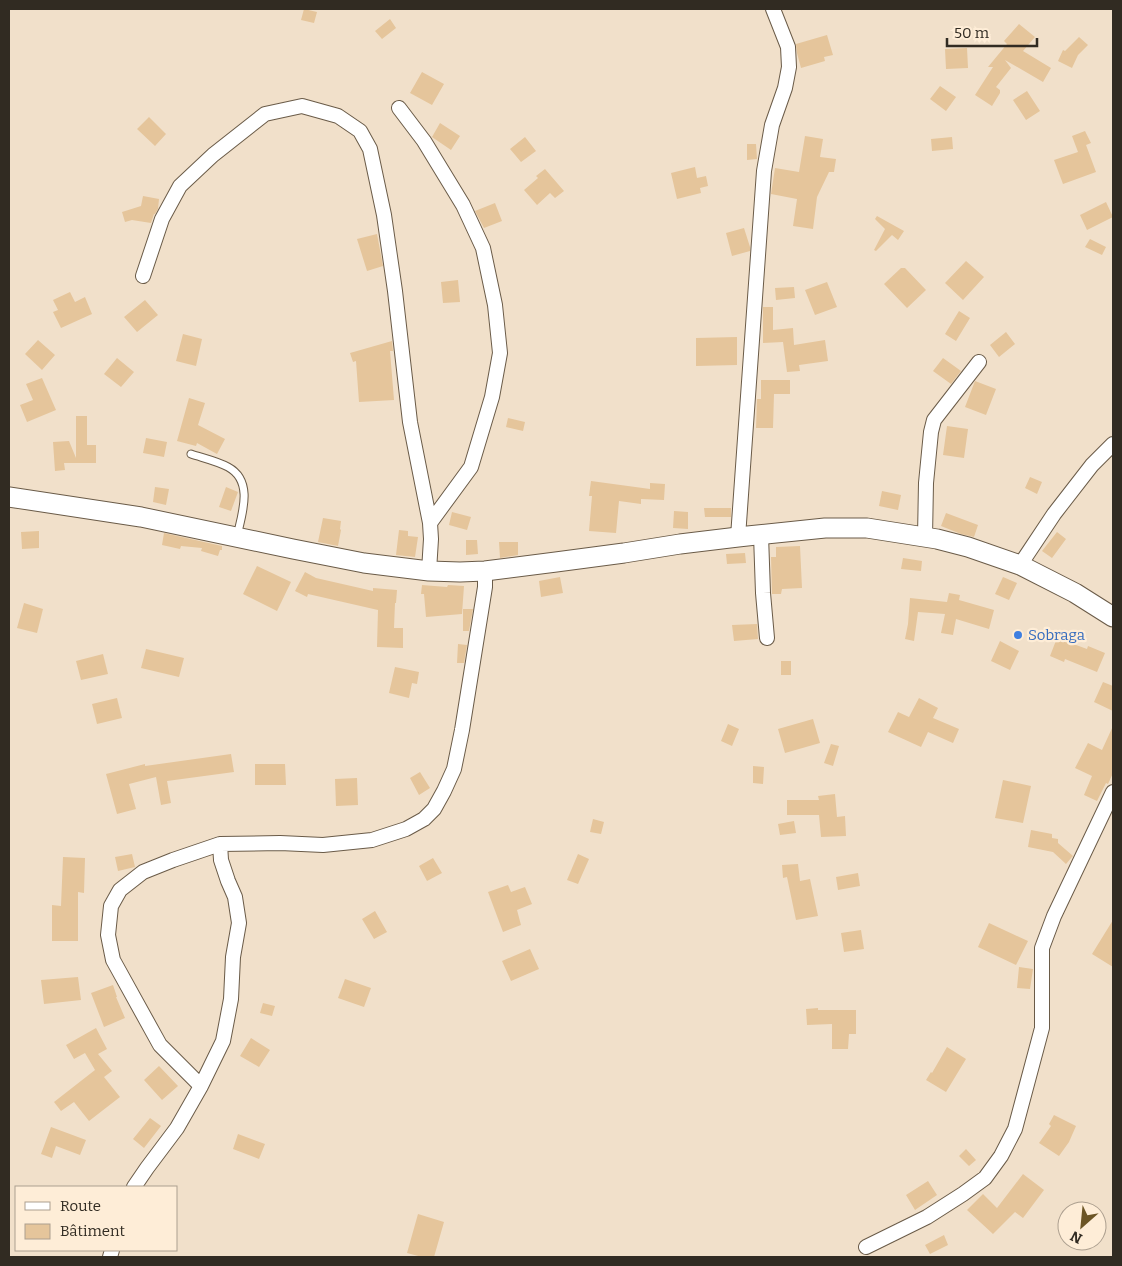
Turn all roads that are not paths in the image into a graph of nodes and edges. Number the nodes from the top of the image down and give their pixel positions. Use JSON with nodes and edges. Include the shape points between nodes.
{"nodes":[{"id":1,"x":774,"y":9,"type":"edge"},
{"id":2,"x":399,"y":108,"type":"dead end"},
{"id":3,"x":143,"y":276,"type":"dead end"},
{"id":4,"x":979,"y":362,"type":"dead end"},
{"id":5,"x":1113,"y":444,"type":"edge"},
{"id":6,"x":191,"y":454,"type":"dead end"},
{"id":7,"x":9,"y":497,"type":"edge"},
{"id":8,"x":430,"y":523,"type":"junction"},
{"id":9,"x":762,"y":535,"type":"junction"},
{"id":10,"x":237,"y":536,"type":"junction"},
{"id":11,"x":925,"y":536,"type":"junction"},
{"id":12,"x":738,"y":537,"type":"junction"},
{"id":13,"x":1020,"y":565,"type":"junction"},
{"id":14,"x":429,"y":571,"type":"junction"},
{"id":15,"x":484,"y":571,"type":"junction"},
{"id":16,"x":1113,"y":617,"type":"edge"},
{"id":17,"x":767,"y":638,"type":"dead end"},
{"id":18,"x":1113,"y":792,"type":"edge"},
{"id":19,"x":220,"y":844,"type":"junction"},
{"id":20,"x":201,"y":1086,"type":"junction"},
{"id":21,"x":135,"y":1186,"type":"edge"},
{"id":22,"x":866,"y":1247,"type":"dead end"}],
"edges":[{"from":1,"to":12,"type":"street","via":[[788,47],[789,67],[772,125],[764,171]]},
{"from":2,"to":8,"type":"street","via":[[463,205],[483,248],[495,305],[500,353],[492,397],[471,467]]},
{"from":3,"to":8,"type":"street","via":[[162,219],[180,186],[265,114],[302,106],[338,116],[360,131],[370,149],[384,215],[410,422]]},
{"from":4,"to":11,"type":"street","via":[[934,420],[930,432]]},
{"from":5,"to":13,"type":"street","via":[[1092,465],[1054,514]]},
{"from":6,"to":10,"type":"lane","via":[[228,467],[242,481],[244,508]]},
{"from":7,"to":10,"type":"street","via":[[141,517]]},
{"from":8,"to":14,"type":"street"},
{"from":9,"to":11,"type":"street","via":[[825,528],[867,528]]},
{"from":9,"to":12,"type":"street"},
{"from":9,"to":17,"type":"street"},
{"from":10,"to":14,"type":"street","via":[[364,563]]},
{"from":11,"to":13,"type":"street"},
{"from":12,"to":15,"type":"street"},
{"from":13,"to":16,"type":"street","via":[[1076,593]]},
{"from":14,"to":15,"type":"street"},
{"from":15,"to":19,"type":"street","via":[[486,587],[454,769],[434,809],[406,829],[372,840],[322,845]]},
{"from":18,"to":22,"type":"street","via":[[1042,948],[1042,1028],[1015,1129],[1001,1156],[985,1178],[964,1194],[927,1217]]},
{"from":19,"to":20,"type":"street","via":[[239,923],[223,1041]]},
{"from":19,"to":20,"type":"street","via":[[143,872],[120,890],[111,906],[108,935],[113,960],[160,1045]]},
{"from":20,"to":21,"type":"street","via":[[177,1128]]}]}
